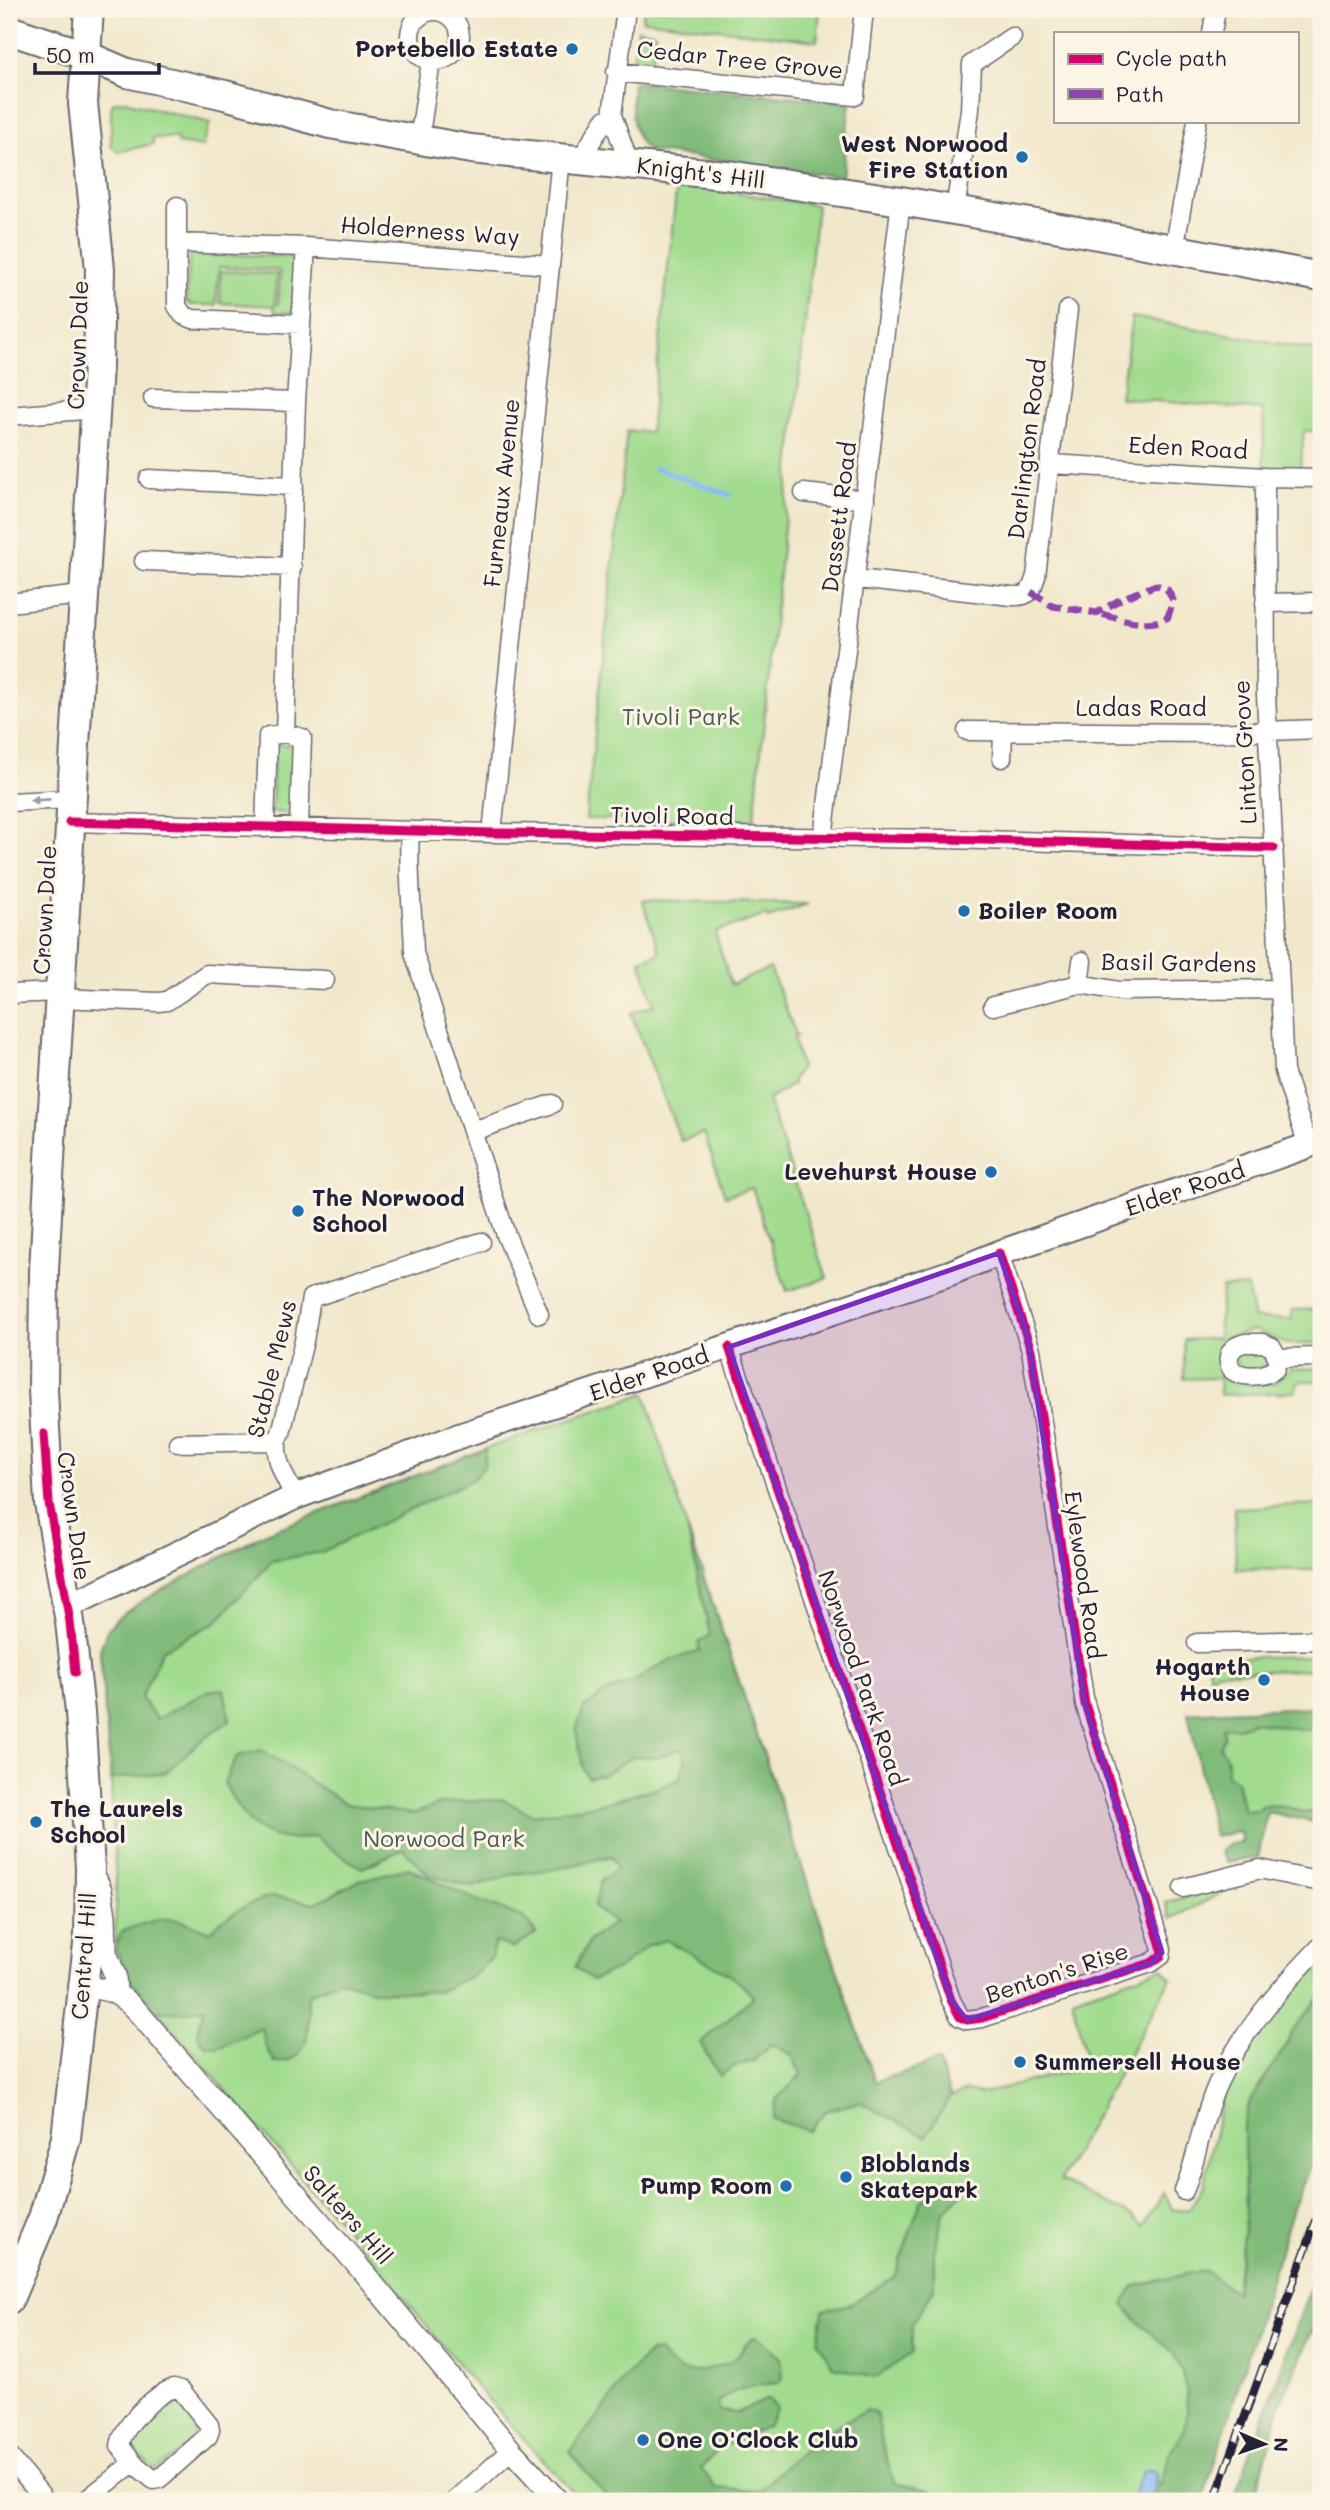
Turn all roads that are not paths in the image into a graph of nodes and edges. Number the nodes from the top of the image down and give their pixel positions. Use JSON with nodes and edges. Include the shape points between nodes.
{"nodes":[{"id":1,"x":89,"y":9,"type":"edge"},
{"id":2,"x":625,"y":9,"type":"edge"},
{"id":3,"x":864,"y":9,"type":"edge"},
{"id":4,"x":1216,"y":9,"type":"edge"},
{"id":5,"x":9,"y":30,"type":"edge"},
{"id":6,"x":1212,"y":32,"type":"edge"},
{"id":7,"x":1012,"y":37,"type":"dead end"},
{"id":8,"x":85,"y":55,"type":"junction"},
{"id":9,"x":431,"y":61,"type":"dead end"},
{"id":10,"x":616,"y":72,"type":"junction"},
{"id":11,"x":612,"y":115,"type":"junction"},
{"id":12,"x":1197,"y":122,"type":"edge"},
{"id":13,"x":419,"y":141,"type":"junction"},
{"id":14,"x":571,"y":159,"type":"junction"},
{"id":15,"x":629,"y":164,"type":"junction"},
{"id":16,"x":901,"y":201,"type":"junction"},
{"id":17,"x":177,"y":206,"type":"dead end"},
{"id":18,"x":956,"y":210,"type":"junction"},
{"id":19,"x":177,"y":243,"type":"junction"},
{"id":20,"x":306,"y":247,"type":"junction"},
{"id":21,"x":1174,"y":250,"type":"junction"},
{"id":22,"x":550,"y":265,"type":"junction"},
{"id":23,"x":1321,"y":276,"type":"edge"},
{"id":24,"x":1068,"y":310,"type":"dead end"},
{"id":25,"x":301,"y":324,"type":"junction"},
{"id":26,"x":153,"y":398,"type":"dead end"},
{"id":27,"x":296,"y":402,"type":"junction"},
{"id":28,"x":96,"y":409,"type":"junction"},
{"id":29,"x":9,"y":416,"type":"edge"},
{"id":30,"x":1051,"y":464,"type":"junction"},
{"id":31,"x":1265,"y":477,"type":"junction"},
{"id":32,"x":1321,"y":478,"type":"edge"},
{"id":33,"x":149,"y":479,"type":"dead end"},
{"id":34,"x":294,"y":486,"type":"junction"},
{"id":35,"x":804,"y":493,"type":"dead end"},
{"id":36,"x":865,"y":500,"type":"junction"},
{"id":37,"x":144,"y":561,"type":"dead end"},
{"id":38,"x":292,"y":568,"type":"junction"},
{"id":39,"x":857,"y":579,"type":"junction"},
{"id":40,"x":82,"y":595,"type":"junction"},
{"id":41,"x":1321,"y":602,"type":"edge"},
{"id":42,"x":9,"y":603,"type":"edge"},
{"id":43,"x":1265,"y":603,"type":"junction"},
{"id":44,"x":1321,"y":729,"type":"edge"},
{"id":45,"x":967,"y":731,"type":"dead end"},
{"id":46,"x":1003,"y":732,"type":"junction"},
{"id":47,"x":1268,"y":732,"type":"junction"},
{"id":48,"x":285,"y":733,"type":"junction"},
{"id":49,"x":1002,"y":758,"type":"dead end"},
{"id":50,"x":9,"y":802,"type":"edge"},
{"id":51,"x":70,"y":811,"type":"junction"},
{"id":52,"x":265,"y":828,"type":"junction"},
{"id":53,"x":299,"y":828,"type":"junction"},
{"id":54,"x":410,"y":831,"type":"junction"},
{"id":55,"x":492,"y":833,"type":"junction"},
{"id":56,"x":823,"y":838,"type":"junction"},
{"id":57,"x":1274,"y":848,"type":"junction"},
{"id":58,"x":1082,"y":961,"type":"dead end"},
{"id":59,"x":325,"y":980,"type":"dead end"},
{"id":60,"x":1079,"y":984,"type":"junction"},
{"id":61,"x":1279,"y":989,"type":"junction"},
{"id":62,"x":9,"y":994,"type":"edge"},
{"id":63,"x":60,"y":995,"type":"junction"},
{"id":64,"x":993,"y":1006,"type":"dead end"},
{"id":65,"x":552,"y":1104,"type":"dead end"},
{"id":66,"x":473,"y":1131,"type":"junction"},
{"id":67,"x":1315,"y":1144,"type":"edge"},
{"id":68,"x":481,"y":1242,"type":"dead end"},
{"id":69,"x":999,"y":1253,"type":"junction"},
{"id":70,"x":539,"y":1314,"type":"dead end"},
{"id":71,"x":729,"y":1347,"type":"junction"},
{"id":72,"x":1321,"y":1357,"type":"edge"},
{"id":73,"x":1278,"y":1358,"type":"dead end"},
{"id":74,"x":276,"y":1441,"type":"junction"},
{"id":75,"x":178,"y":1443,"type":"dead end"},
{"id":76,"x":295,"y":1497,"type":"junction"},
{"id":77,"x":66,"y":1604,"type":"junction"},
{"id":78,"x":1321,"y":1640,"type":"edge"},
{"id":79,"x":1197,"y":1643,"type":"dead end"},
{"id":80,"x":90,"y":1868,"type":"junction"},
{"id":81,"x":1321,"y":1882,"type":"edge"},
{"id":82,"x":1183,"y":1888,"type":"dead end"},
{"id":83,"x":1321,"y":1946,"type":"edge"},
{"id":84,"x":1161,"y":1956,"type":"joint"},
{"id":85,"x":84,"y":1987,"type":"junction"},
{"id":86,"x":116,"y":1993,"type":"junction"},
{"id":87,"x":962,"y":2020,"type":"joint"},
{"id":88,"x":1184,"y":2191,"type":"dead end"},
{"id":89,"x":9,"y":2299,"type":"edge"},
{"id":90,"x":511,"y":2450,"type":"junction"},
{"id":91,"x":9,"y":2456,"type":"edge"},
{"id":92,"x":133,"y":2463,"type":"junction"},
{"id":93,"x":46,"y":2501,"type":"edge"},
{"id":94,"x":85,"y":2501,"type":"edge"},
{"id":95,"x":455,"y":2501,"type":"edge"},
{"id":96,"x":558,"y":2501,"type":"edge"}],
"edges":[{"from":1,"to":8,"type":"main road","name":"Crown Dale"},
{"from":2,"to":10,"type":"street"},
{"from":3,"to":10,"type":"street","name":"Cedar Tree Grove","via":[[855,96]]},
{"from":4,"to":6,"type":"street"},
{"from":5,"to":8,"type":"main road","name":"Knight's Hill"},
{"from":7,"to":18,"type":"street","via":[[972,64]]},
{"from":8,"to":13,"type":"main road","name":"Knight's Hill","via":[[127,73],[330,124]]},
{"from":8,"to":28,"type":"main road","name":"Crown Dale","via":[[83,103],[100,269]]},
{"from":9,"to":13,"type":"street"},
{"from":10,"to":11,"type":"street"},
{"from":11,"to":14,"type":"street"},
{"from":11,"to":15,"type":"street"},
{"from":12,"to":21,"type":"street"},
{"from":13,"to":14,"type":"main road","name":"Knight's Hill"},
{"from":14,"to":15,"type":"main road","name":"Knight's Hill"},
{"from":14,"to":22,"type":"street","name":"Furneaux Avenue"},
{"from":15,"to":16,"type":"main road","name":"Knight's Hill"},
{"from":16,"to":18,"type":"main road","name":"Knight's Hill"},
{"from":16,"to":36,"type":"street","name":"Dassett Road"},
{"from":17,"to":19,"type":"street"},
{"from":18,"to":21,"type":"main road","name":"Knight's Hill"},
{"from":19,"to":20,"type":"street","name":"Holderness Way"},
{"from":19,"to":25,"type":"street","via":[[177,306],[183,315]]},
{"from":20,"to":22,"type":"street","name":"Holderness Way"},
{"from":20,"to":25,"type":"street"},
{"from":21,"to":23,"type":"main road","name":"Knight's Hill"},
{"from":22,"to":55,"type":"street","name":"Furneaux Avenue"},
{"from":24,"to":30,"type":"street","name":"Darlington Road"},
{"from":25,"to":27,"type":"street"},
{"from":26,"to":27,"type":"street"},
{"from":27,"to":34,"type":"street"},
{"from":28,"to":29,"type":"street"},
{"from":28,"to":40,"type":"main road","name":"Crown Dale"},
{"from":30,"to":31,"type":"street","name":"Eden Road"},
{"from":30,"to":39,"type":"street","name":"Darlington Road","via":[[1037,576],[1024,597]]},
{"from":31,"to":32,"type":"street","name":"Eden Road"},
{"from":31,"to":43,"type":"street","name":"Linton Grove"},
{"from":33,"to":34,"type":"street"},
{"from":34,"to":38,"type":"street"},
{"from":35,"to":36,"type":"street"},
{"from":36,"to":39,"type":"street","name":"Dassett Road"},
{"from":37,"to":38,"type":"street"},
{"from":38,"to":48,"type":"street"},
{"from":39,"to":56,"type":"street","name":"Dassett Road"},
{"from":40,"to":42,"type":"street"},
{"from":40,"to":51,"type":"main road","name":"Crown Dale"},
{"from":41,"to":43,"type":"street"},
{"from":43,"to":47,"type":"street","name":"Linton Grove"},
{"from":44,"to":47,"type":"street","name":"Ladas Road"},
{"from":45,"to":46,"type":"street","name":"Ladas Road"},
{"from":46,"to":47,"type":"street","name":"Ladas Road"},
{"from":46,"to":49,"type":"street"},
{"from":47,"to":57,"type":"street","name":"Linton Grove"},
{"from":48,"to":52,"type":"street","via":[[268,736]]},
{"from":48,"to":53,"type":"street","via":[[302,738]]},
{"from":51,"to":50,"type":"street","name":"Tivoli Road","one_way":true},
{"from":51,"to":52,"type":"street","name":"Tivoli Road"},
{"from":51,"to":63,"type":"main road","name":"Crown Dale"},
{"from":52,"to":53,"type":"street","name":"Tivoli Road"},
{"from":53,"to":54,"type":"street","name":"Tivoli Road"},
{"from":54,"to":55,"type":"street","name":"Tivoli Road"},
{"from":54,"to":66,"type":"street","via":[[414,953]]},
{"from":55,"to":56,"type":"street","name":"Tivoli Road"},
{"from":56,"to":57,"type":"street","name":"Tivoli Road"},
{"from":57,"to":61,"type":"street","name":"Linton Grove"},
{"from":58,"to":60,"type":"street","name":"Basil Gardens"},
{"from":59,"to":63,"type":"street","via":[[207,974],[158,1002]]},
{"from":60,"to":61,"type":"street","name":"Basil Gardens","via":[[1120,991]]},
{"from":60,"to":64,"type":"street","name":"Basil Gardens"},
{"from":61,"to":67,"type":"street","name":"Linton Grove","via":[[1284,1071]]},
{"from":62,"to":63,"type":"street"},
{"from":63,"to":77,"type":"main road","name":"Crown Dale","via":[[44,1270],[43,1390],[47,1486]]},
{"from":65,"to":66,"type":"street"},
{"from":66,"to":70,"type":"street","via":[[506,1235]]},
{"from":67,"to":69,"type":"main road","name":"Elder Road"},
{"from":68,"to":74,"type":"street","name":"Stable Mews","via":[[311,1298]]},
{"from":69,"to":71,"type":"main road","name":"Elder Road"},
{"from":69,"to":84,"type":"street","name":"Eylewood Road","via":[[1035,1370],[1084,1704],[1147,1898]]},
{"from":71,"to":76,"type":"main road","name":"Elder Road","via":[[459,1436]]},
{"from":71,"to":87,"type":"street","name":"Norwood Park Road","via":[[951,2000]]},
{"from":72,"to":73,"type":"street"},
{"from":74,"to":75,"type":"street"},
{"from":74,"to":76,"type":"street","name":"Stable Mews","via":[[278,1459]]},
{"from":76,"to":77,"type":"main road","name":"Elder Road"},
{"from":77,"to":80,"type":"main road","name":"Central Hill","via":[[80,1712]]},
{"from":78,"to":79,"type":"street"},
{"from":80,"to":85,"type":"main road","name":"Central Hill"},
{"from":80,"to":86,"type":"street","via":[[101,1890],[106,1952]]},
{"from":81,"to":82,"type":"street","via":[[1260,1869]]},
{"from":83,"to":88,"type":"street","via":[[1268,2004],[1218,2083]]},
{"from":84,"to":87,"type":"street","name":"Benton's Rise","via":[[982,2018]]},
{"from":85,"to":86,"type":"street"},
{"from":85,"to":89,"type":"main road","name":"Central Hill","via":[[66,2138],[43,2218]]},
{"from":86,"to":90,"type":"street","name":"Salters Hill","via":[[162,2039]]},
{"from":90,"to":95,"type":"street"},
{"from":90,"to":96,"type":"street","name":"Salters Hill"},
{"from":91,"to":93,"type":"street"},
{"from":92,"to":92,"type":"street","via":[[120,2446],[126,2427],[165,2392],[181,2390],[209,2425],[208,2436],[159,2479],[153,2480]]},
{"from":92,"to":94,"type":"street"}]}
